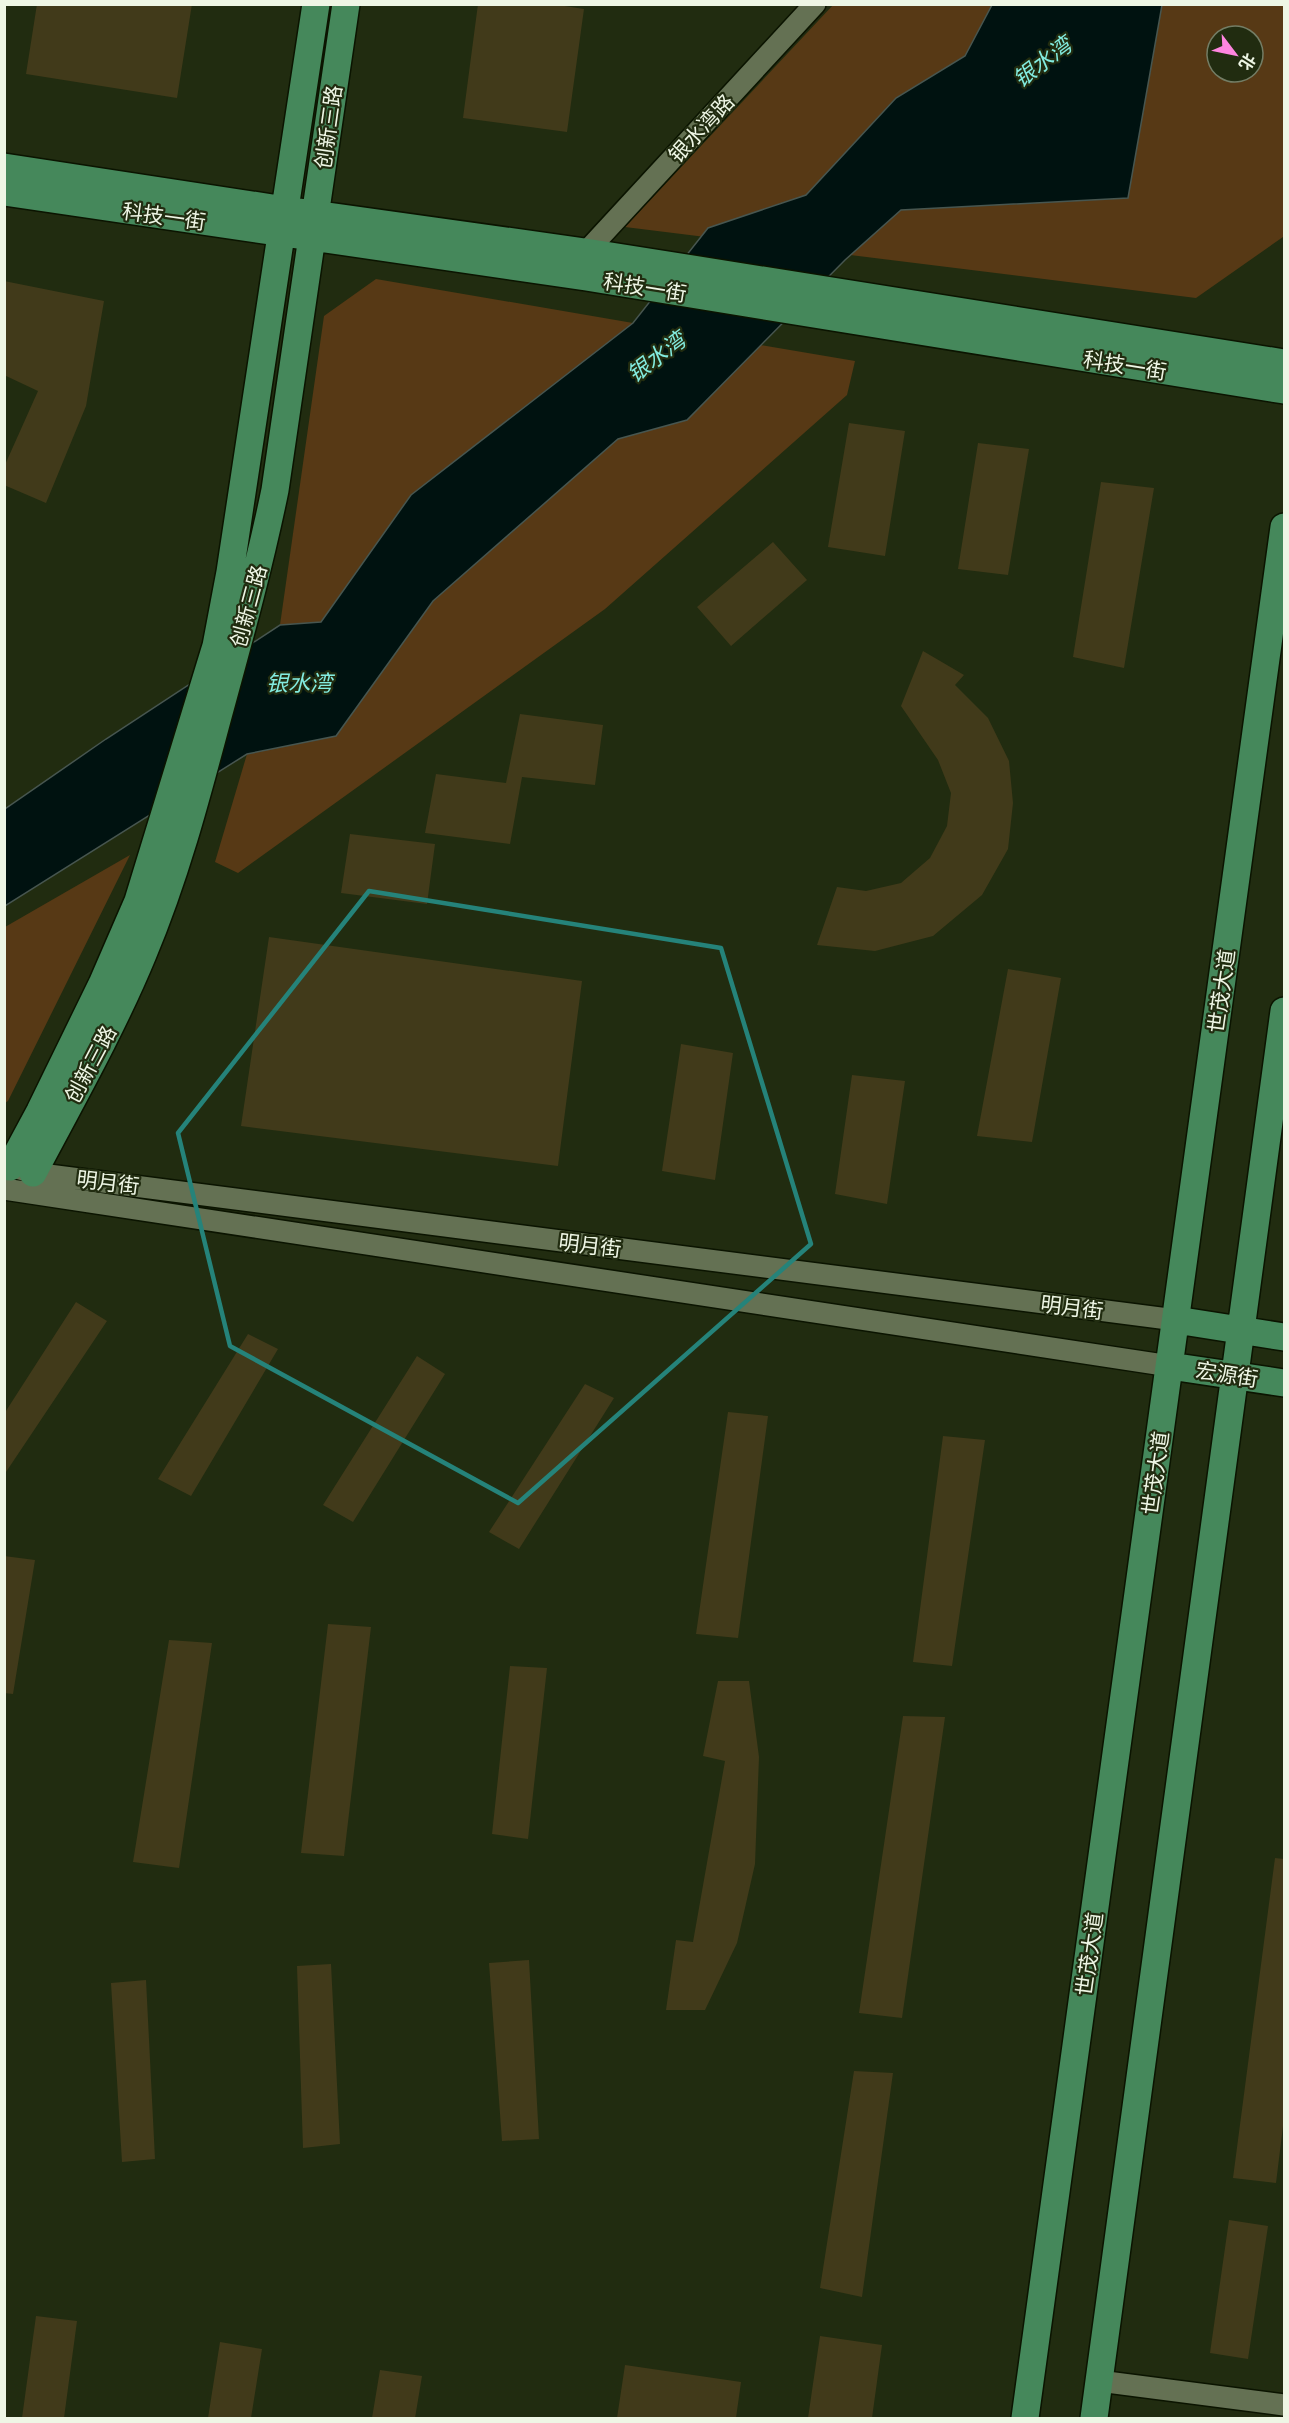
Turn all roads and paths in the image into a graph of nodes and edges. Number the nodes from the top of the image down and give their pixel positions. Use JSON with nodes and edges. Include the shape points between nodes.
{"nodes":[{"id":1,"x":316,"y":4,"type":"edge"},
{"id":2,"x":346,"y":4,"type":"edge"},
{"id":3,"x":815,"y":4,"type":"edge"},
{"id":4,"x":4,"y":167,"type":"edge"},
{"id":5,"x":4,"y":192,"type":"edge"},
{"id":6,"x":283,"y":221,"type":"junction"},
{"id":7,"x":314,"y":226,"type":"junction"},
{"id":8,"x":588,"y":261,"type":"junction"},
{"id":9,"x":885,"y":313,"type":"junction"},
{"id":10,"x":1284,"y":363,"type":"edge"},
{"id":11,"x":1284,"y":390,"type":"edge"},
{"id":12,"x":1284,"y":527,"type":"edge"},
{"id":13,"x":1284,"y":1011,"type":"edge"},
{"id":14,"x":13,"y":1174,"type":"edge"},
{"id":15,"x":1176,"y":1320,"type":"junction"},
{"id":16,"x":1241,"y":1330,"type":"junction"},
{"id":17,"x":1284,"y":1337,"type":"edge"},
{"id":18,"x":1170,"y":1366,"type":"junction"},
{"id":19,"x":1235,"y":1376,"type":"junction"},
{"id":20,"x":1284,"y":1383,"type":"edge"},
{"id":21,"x":1099,"y":2380,"type":"junction"},
{"id":22,"x":1284,"y":2405,"type":"edge"},
{"id":23,"x":1025,"y":2418,"type":"edge"},
{"id":24,"x":1094,"y":2418,"type":"edge"}],
"edges":[{"from":1,"to":6,"type":"main road","name":"创新三路"},
{"from":2,"to":7,"type":"main road","name":"创新三路"},
{"from":3,"to":8,"type":"street","name":"银水湾路"},
{"from":4,"to":6,"type":"main road","name":"科技一街"},
{"from":5,"to":6,"type":"main road","name":"科技一街"},
{"from":6,"to":7,"type":"main road","name":"科技一街"},
{"from":6,"to":14,"type":"main road","name":"创新三路","via":[[216,646],[138,901]]},
{"from":7,"to":8,"type":"main road","name":"科技一街"},
{"from":7,"to":14,"type":"main road","name":"创新三路","via":[[262,555],[167,891],[122,1003]]},
{"from":8,"to":9,"type":"main road","name":"科技一街"},
{"from":9,"to":10,"type":"main road","name":"科技一街"},
{"from":9,"to":11,"type":"main road","name":"科技一街"},
{"from":12,"to":15,"type":"main road","name":"世茂大道"},
{"from":13,"to":16,"type":"main road"},
{"from":14,"to":15,"type":"street","name":"明月街"},
{"from":14,"to":18,"type":"street","name":"明月街"},
{"from":15,"to":16,"type":"main road"},
{"from":15,"to":18,"type":"main road","name":"世茂大道"},
{"from":16,"to":17,"type":"main road"},
{"from":16,"to":19,"type":"main road"},
{"from":18,"to":19,"type":"main road","name":"宏源街"},
{"from":18,"to":23,"type":"main road","name":"世茂大道"},
{"from":19,"to":20,"type":"main road","name":"宏源街"},
{"from":19,"to":21,"type":"main road"},
{"from":21,"to":22,"type":"street"},
{"from":21,"to":24,"type":"main road"}]}
